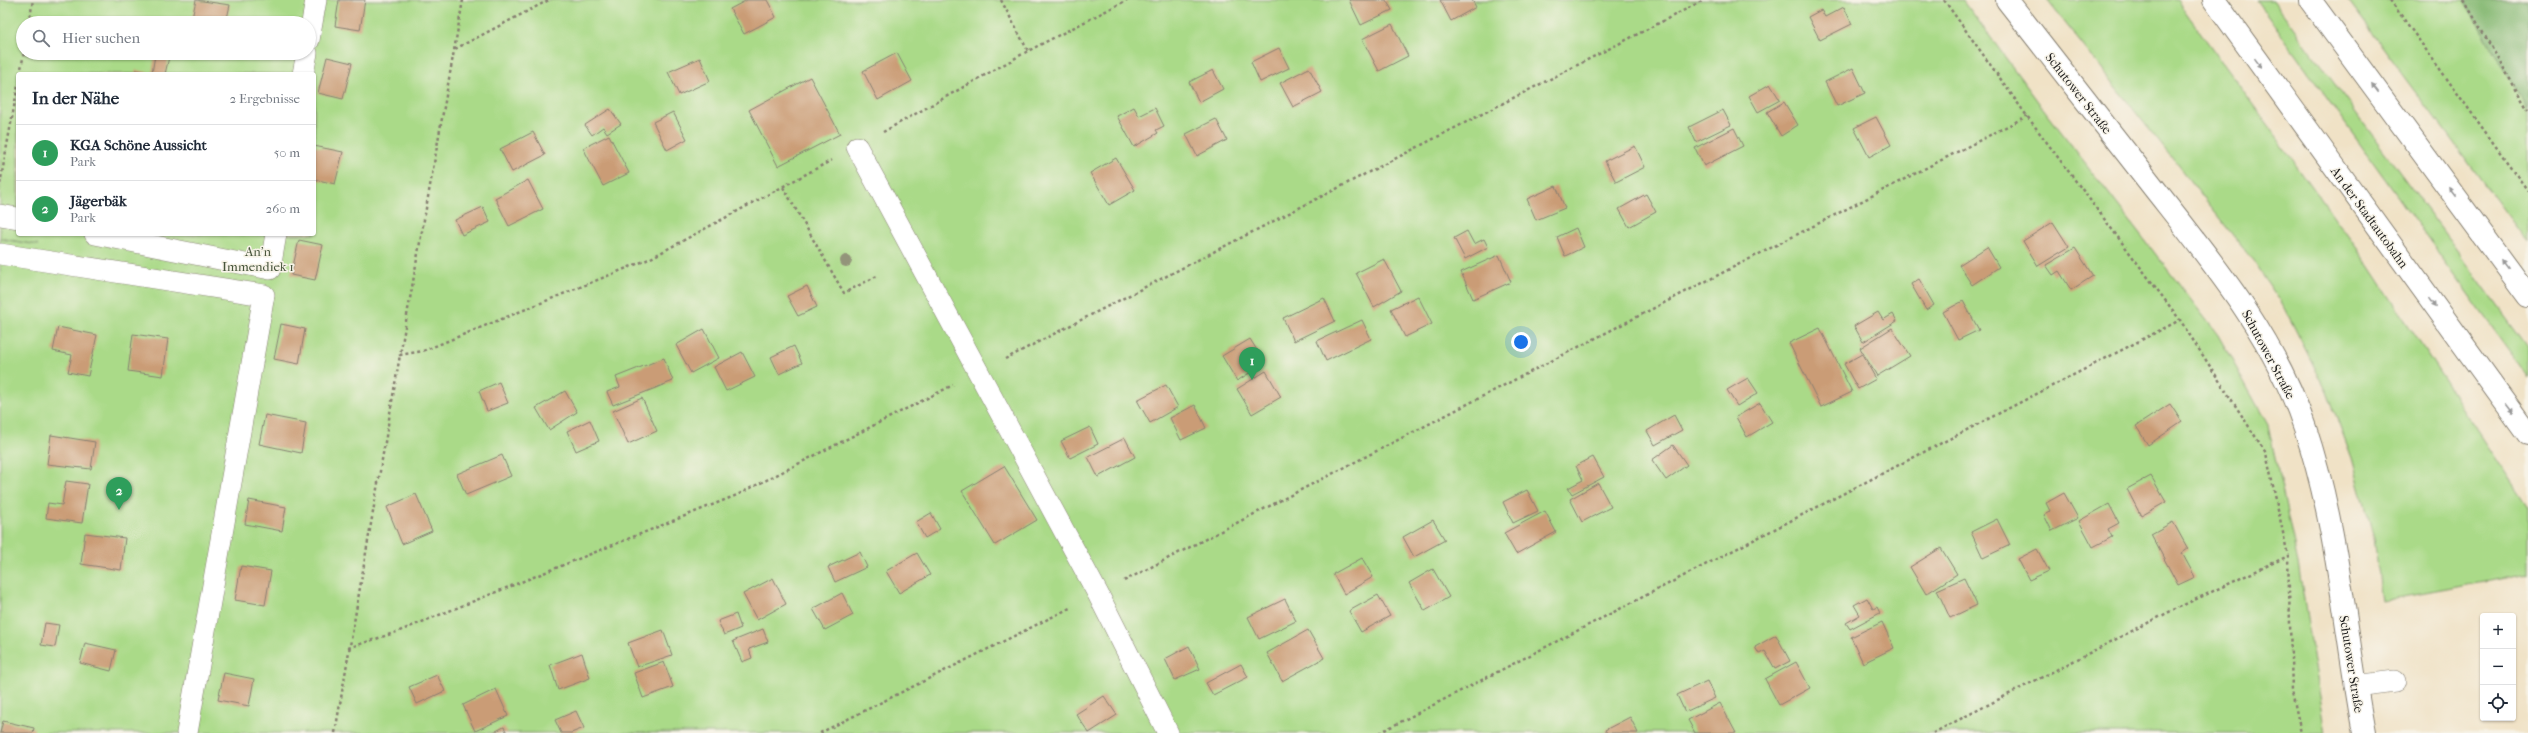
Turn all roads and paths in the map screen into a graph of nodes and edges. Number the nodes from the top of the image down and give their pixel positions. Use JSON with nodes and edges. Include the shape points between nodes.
{"nodes":[{"id":1,"x":33,"y":0,"type":"edge"},
{"id":2,"x":316,"y":0,"type":"edge"},
{"id":3,"x":463,"y":0,"type":"edge"},
{"id":4,"x":549,"y":0,"type":"edge"},
{"id":5,"x":1001,"y":0,"type":"edge"},
{"id":6,"x":1126,"y":0,"type":"edge"},
{"id":7,"x":1704,"y":0,"type":"edge"},
{"id":8,"x":1944,"y":0,"type":"edge"},
{"id":9,"x":2007,"y":0,"type":"edge"},
{"id":10,"x":2214,"y":0,"type":"edge"},
{"id":11,"x":2310,"y":0,"type":"edge"},
{"id":12,"x":2390,"y":0,"type":"edge"},
{"id":13,"x":2464,"y":0,"type":"edge"},
{"id":14,"x":30,"y":16,"type":"edge"},
{"id":15,"x":313,"y":16,"type":"edge"},
{"id":16,"x":454,"y":49,"type":"junction"},
{"id":17,"x":1028,"y":50,"type":"junction"},
{"id":18,"x":23,"y":60,"type":"edge"},
{"id":19,"x":306,"y":60,"type":"edge"},
{"id":20,"x":20,"y":72,"type":"edge"},
{"id":21,"x":303,"y":72,"type":"edge"},
{"id":22,"x":16,"y":96,"type":"edge"},
{"id":23,"x":2528,"y":110,"type":"edge"},
{"id":24,"x":2027,"y":116,"type":"junction"},
{"id":25,"x":857,"y":147,"type":"junction"},
{"id":26,"x":0,"y":184,"type":"edge"},
{"id":27,"x":783,"y":187,"type":"junction"},
{"id":28,"x":2528,"y":191,"type":"edge"},
{"id":29,"x":0,"y":215,"type":"edge"},
{"id":30,"x":16,"y":218,"type":"edge"},
{"id":31,"x":105,"y":236,"type":"edge"},
{"id":32,"x":276,"y":236,"type":"edge"},
{"id":33,"x":0,"y":254,"type":"edge"},
{"id":34,"x":879,"y":275,"type":"dead end"},
{"id":35,"x":2528,"y":296,"type":"edge"},
{"id":36,"x":2180,"y":320,"type":"junction"},
{"id":37,"x":400,"y":355,"type":"junction"},
{"id":38,"x":980,"y":372,"type":"junction"},
{"id":39,"x":2528,"y":434,"type":"edge"},
{"id":40,"x":2288,"y":556,"type":"junction"},
{"id":41,"x":1098,"y":594,"type":"junction"},
{"id":42,"x":348,"y":648,"type":"junction"},
{"id":43,"x":2395,"y":681,"type":"dead end"},
{"id":44,"x":2355,"y":686,"type":"junction"},
{"id":45,"x":187,"y":733,"type":"edge"},
{"id":46,"x":334,"y":733,"type":"edge"},
{"id":47,"x":820,"y":733,"type":"edge"},
{"id":48,"x":1168,"y":733,"type":"edge"},
{"id":49,"x":1379,"y":733,"type":"edge"},
{"id":50,"x":1933,"y":733,"type":"edge"},
{"id":51,"x":2301,"y":733,"type":"edge"},
{"id":52,"x":2364,"y":733,"type":"edge"}],
"edges":[{"from":1,"to":14,"type":"path"},
{"from":2,"to":15,"type":"lane"},
{"from":3,"to":16,"type":"path"},
{"from":4,"to":16,"type":"path"},
{"from":5,"to":17,"type":"path"},
{"from":6,"to":17,"type":"path"},
{"from":7,"to":38,"type":"path"},
{"from":8,"to":24,"type":"path"},
{"from":9,"to":44,"type":"main road","name":"Schutower Straße","via":[[2207,255],[2252,318],[2286,379],[2305,427],[2324,490]]},
{"from":10,"to":39,"type":"main road","name":"An der Stadtautobahn","one_way":true},
{"from":35,"to":11,"type":"main road","one_way":true},
{"from":12,"to":28,"type":"path"},
{"from":13,"to":23,"type":"path"},
{"from":16,"to":37,"type":"path"},
{"from":17,"to":25,"type":"path"},
{"from":18,"to":20,"type":"path"},
{"from":19,"to":21,"type":"lane"},
{"from":22,"to":26,"type":"path"},
{"from":24,"to":36,"type":"path"},
{"from":24,"to":41,"type":"path"},
{"from":25,"to":27,"type":"path"},
{"from":25,"to":38,"type":"lane"},
{"from":27,"to":34,"type":"path","via":[[844,293]]},
{"from":27,"to":37,"type":"path","via":[[649,259],[423,351]]},
{"from":29,"to":30,"type":"lane"},
{"from":31,"to":32,"type":"lane","via":[[270,269]]},
{"from":33,"to":45,"type":"lane","via":[[264,295]]},
{"from":36,"to":40,"type":"path","via":[[2266,453]]},
{"from":36,"to":49,"type":"path"},
{"from":37,"to":42,"type":"path"},
{"from":38,"to":41,"type":"lane"},
{"from":38,"to":42,"type":"path","via":[[737,495],[397,632]]},
{"from":40,"to":50,"type":"path","via":[[2173,610]]},
{"from":40,"to":51,"type":"path","via":[[2292,691]]},
{"from":41,"to":47,"type":"path"},
{"from":41,"to":48,"type":"lane"},
{"from":42,"to":46,"type":"path"},
{"from":43,"to":44,"type":"lane"},
{"from":44,"to":52,"type":"main road","name":"Schutower Straße"}]}
